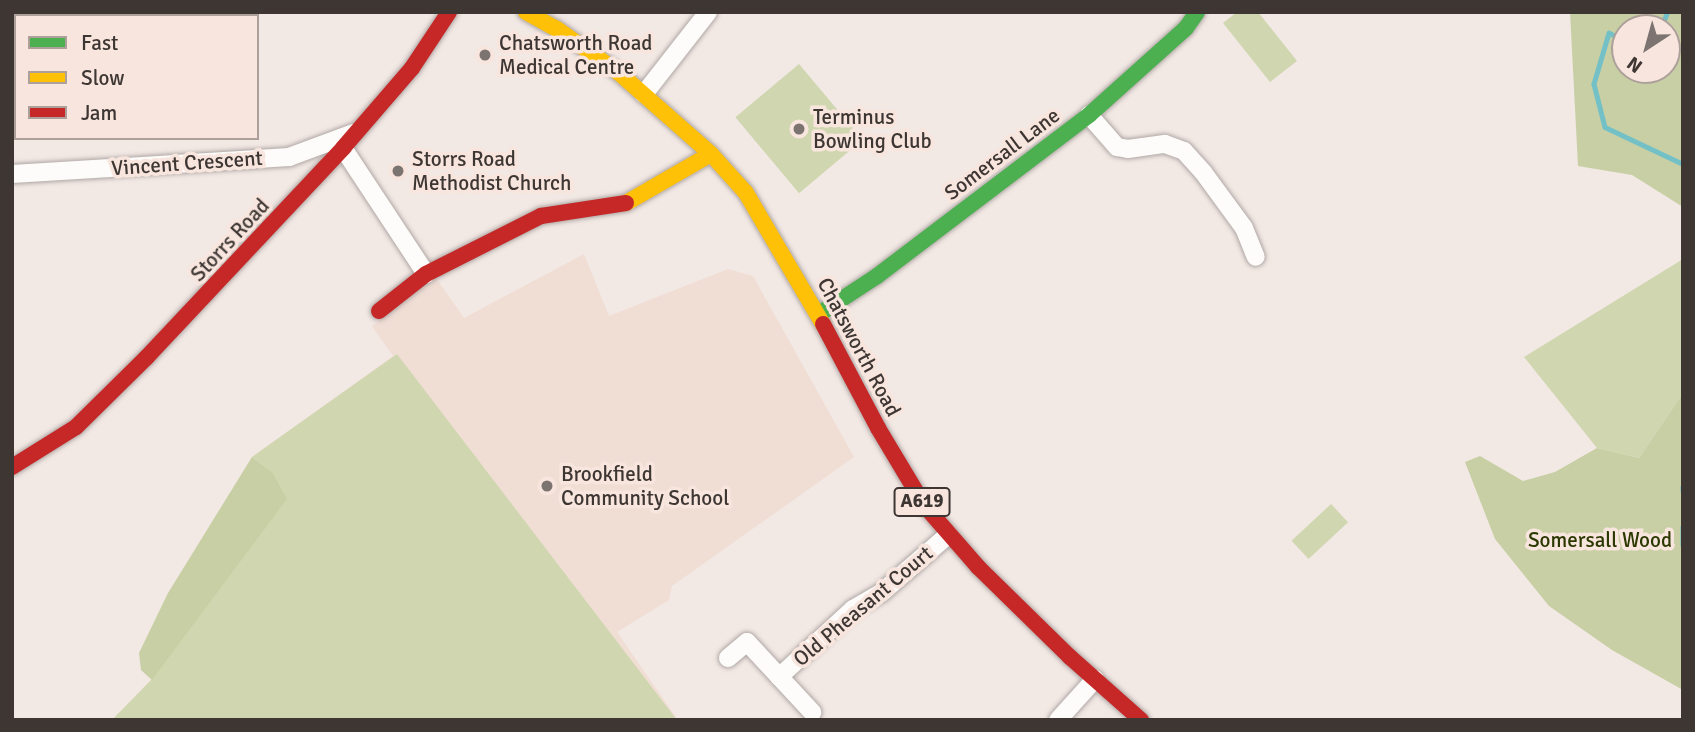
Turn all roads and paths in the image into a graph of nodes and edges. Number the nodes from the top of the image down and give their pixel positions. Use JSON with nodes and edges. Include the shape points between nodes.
{"nodes":[{"id":1,"x":449,"y":12,"type":"edge"},
{"id":2,"x":526,"y":12,"type":"edge"},
{"id":3,"x":708,"y":12,"type":"edge"},
{"id":4,"x":1197,"y":12,"type":"edge"},
{"id":5,"x":644,"y":94,"type":"junction"},
{"id":6,"x":1088,"y":115,"type":"junction"},
{"id":7,"x":357,"y":132,"type":"junction"},
{"id":8,"x":343,"y":148,"type":"junction"},
{"id":9,"x":711,"y":154,"type":"junction"},
{"id":10,"x":12,"y":174,"type":"edge"},
{"id":11,"x":1256,"y":257,"type":"dead end"},
{"id":12,"x":426,"y":274,"type":"junction"},
{"id":13,"x":379,"y":311,"type":"dead end"},
{"id":14,"x":819,"y":313,"type":"junction"},
{"id":15,"x":12,"y":467,"type":"edge"},
{"id":16,"x":948,"y":535,"type":"junction"},
{"id":17,"x":728,"y":658,"type":"dead end"},
{"id":18,"x":779,"y":677,"type":"junction"},
{"id":19,"x":1095,"y":679,"type":"junction"},
{"id":20,"x":812,"y":712,"type":"dead end"},
{"id":21,"x":1058,"y":720,"type":"edge"},
{"id":22,"x":1141,"y":720,"type":"edge"}],
"edges":[{"from":1,"to":7,"type":"main road","name":"Storrs Road","via":[[412,68]]},
{"from":2,"to":5,"type":"main road","name":"Chatsworth Road","number":"A619","via":[[601,58]]},
{"from":3,"to":5,"type":"street"},
{"from":4,"to":6,"type":"main road","name":"Somersall Lane","via":[[1186,28]]},
{"from":5,"to":9,"type":"main road","name":"Chatsworth Road","number":"A619"},
{"from":6,"to":11,"type":"street","via":[[1117,146],[1166,144],[1185,151],[1244,228]]},
{"from":6,"to":14,"type":"main road","name":"Somersall Lane","via":[[877,276]]},
{"from":7,"to":8,"type":"main road","name":"Storrs Road"},
{"from":7,"to":10,"type":"street","name":"Vincent Crescent","via":[[289,157]]},
{"from":8,"to":12,"type":"street"},
{"from":8,"to":15,"type":"main road","name":"Storrs Road","via":[[117,389],[76,427]]},
{"from":9,"to":12,"type":"main road","via":[[624,204],[541,216]]},
{"from":9,"to":14,"type":"main road","name":"Chatsworth Road","number":"A619","via":[[746,192]]},
{"from":12,"to":13,"type":"main road"},
{"from":14,"to":16,"type":"main road","name":"Chatsworth Road","number":"A619","via":[[878,428]]},
{"from":16,"to":18,"type":"street","name":"Old Pheasant Court","via":[[881,593],[853,609]]},
{"from":16,"to":19,"type":"main road","name":"Chatsworth Road","number":"A619"},
{"from":17,"to":18,"type":"street","name":"Old Pheasant Court","via":[[747,642]]},
{"from":18,"to":20,"type":"street","name":"Old Pheasant Court"},
{"from":19,"to":21,"type":"street"},
{"from":19,"to":22,"type":"main road","name":"Chatsworth Road","number":"A619"}]}
